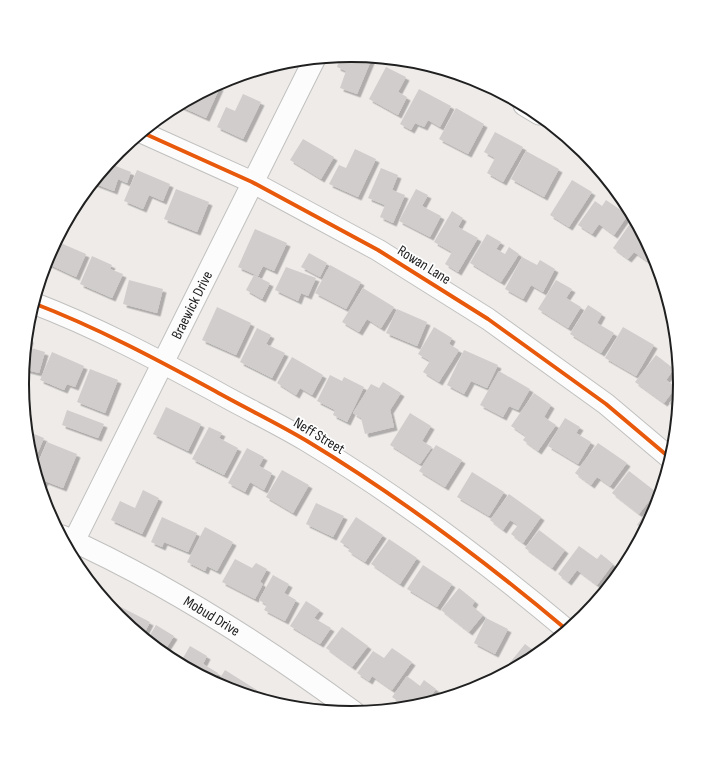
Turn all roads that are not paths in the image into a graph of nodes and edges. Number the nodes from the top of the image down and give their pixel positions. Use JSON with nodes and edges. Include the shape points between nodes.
{"nodes":[{"id":1,"x":312,"y":64,"type":"edge"},
{"id":2,"x":147,"y":134,"type":"edge"},
{"id":3,"x":252,"y":182,"type":"junction"},
{"id":4,"x":39,"y":305,"type":"edge"},
{"id":5,"x":163,"y":363,"type":"junction"},
{"id":6,"x":665,"y":454,"type":"edge"},
{"id":7,"x":70,"y":540,"type":"edge"},
{"id":8,"x":73,"y":545,"type":"edge"},
{"id":9,"x":563,"y":626,"type":"edge"},
{"id":10,"x":345,"y":706,"type":"edge"}],
"edges":[{"from":1,"to":3,"type":"street","name":"Braewick Drive"},
{"from":2,"to":3,"type":"street","name":"Rowan Lane"},
{"from":3,"to":5,"type":"street","name":"Braewick Drive"},
{"from":3,"to":6,"type":"street","name":"Rowan Lane","via":[[378,250],[488,318],[606,404]]},
{"from":4,"to":5,"type":"street","name":"Neff Street"},
{"from":5,"to":7,"type":"street","name":"Braewick Drive"},
{"from":5,"to":9,"type":"street","name":"Neff Street","via":[[307,441],[395,498],[511,582]]},
{"from":8,"to":10,"type":"street","name":"Mobud Drive","via":[[160,586],[242,635]]}]}
